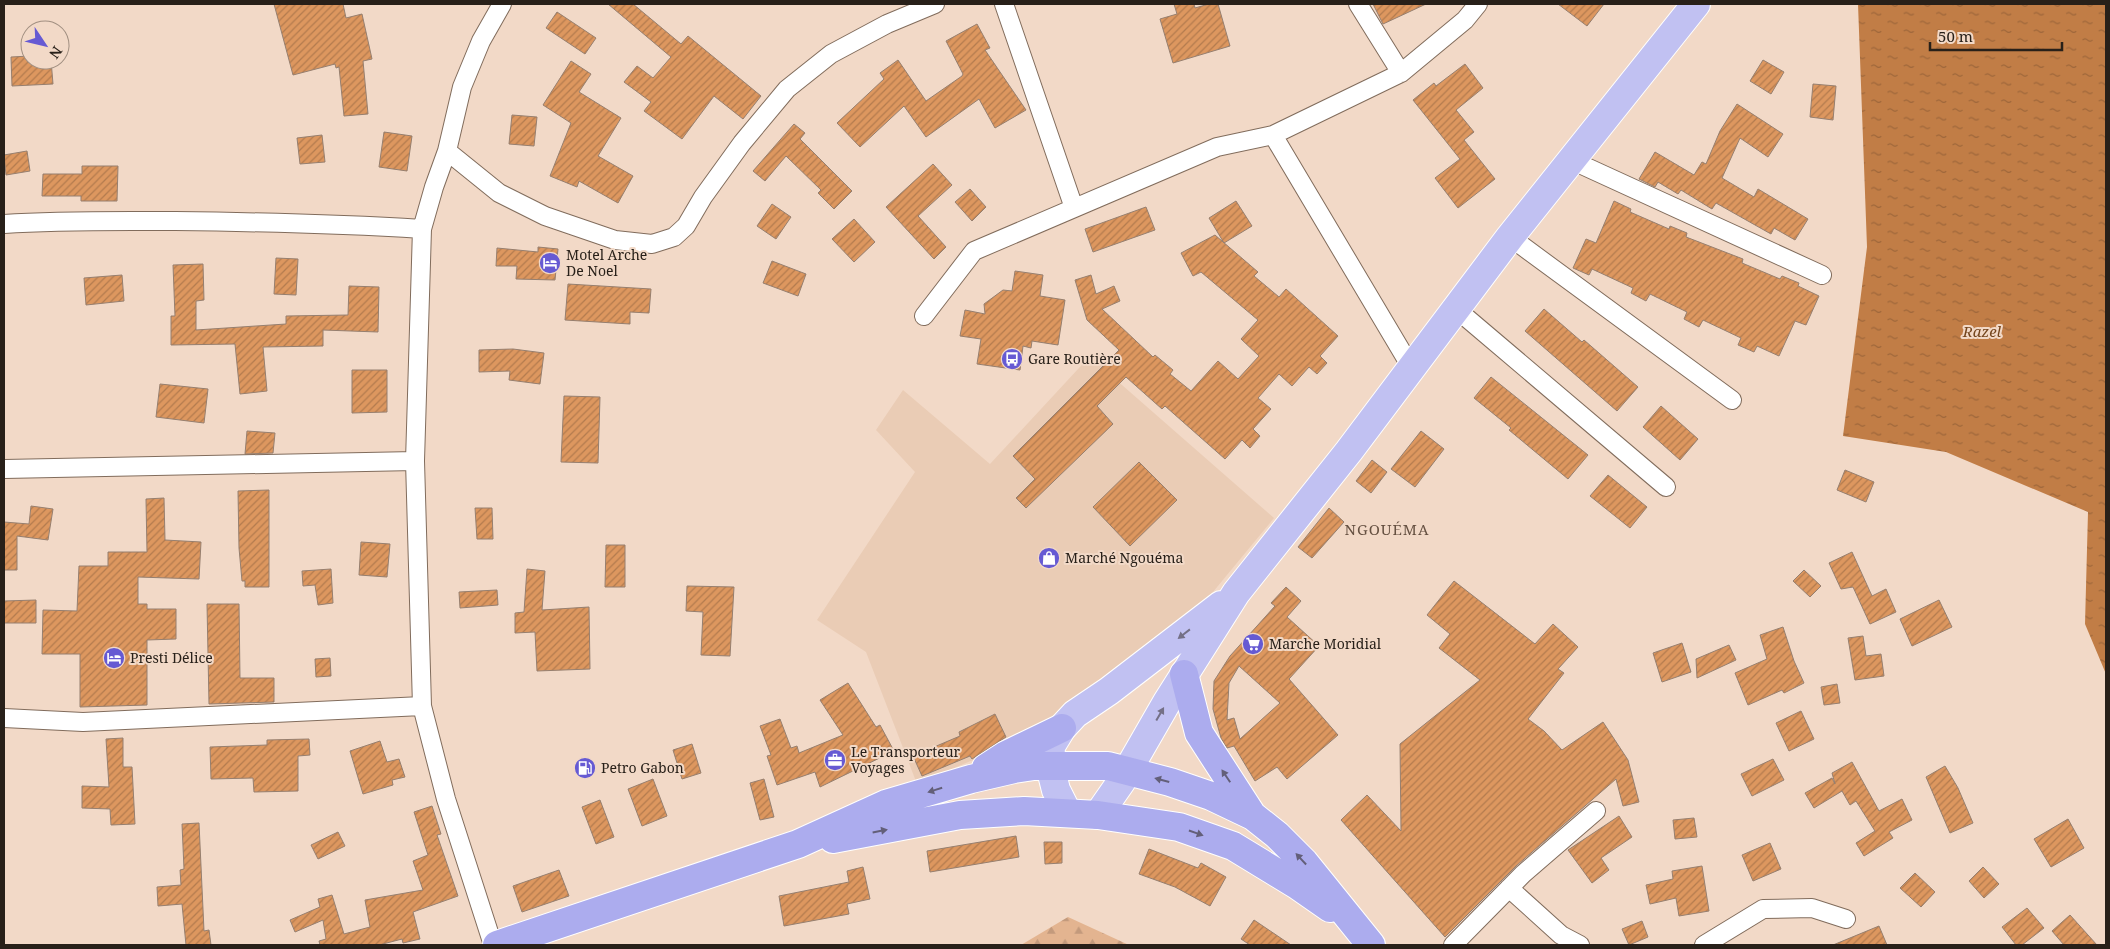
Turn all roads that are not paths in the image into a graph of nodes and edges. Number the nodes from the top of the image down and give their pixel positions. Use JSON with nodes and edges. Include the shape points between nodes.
{"nodes":[{"id":1,"x":502,"y":4,"type":"edge"},
{"id":2,"x":935,"y":4,"type":"edge"},
{"id":3,"x":1004,"y":4,"type":"edge"},
{"id":4,"x":1358,"y":4,"type":"edge"},
{"id":5,"x":1478,"y":4,"type":"edge"},
{"id":6,"x":1696,"y":4,"type":"edge"},
{"id":7,"x":1401,"y":73,"type":"junction"},
{"id":8,"x":1273,"y":135,"type":"junction"},
{"id":9,"x":447,"y":151,"type":"junction"},
{"id":10,"x":1571,"y":160,"type":"junction"},
{"id":11,"x":1074,"y":208,"type":"junction"},
{"id":12,"x":4,"y":224,"type":"edge"},
{"id":13,"x":422,"y":229,"type":"junction"},
{"id":14,"x":1510,"y":237,"type":"junction"},
{"id":15,"x":1822,"y":275,"type":"dead end"},
{"id":16,"x":1455,"y":308,"type":"junction"},
{"id":17,"x":924,"y":316,"type":"dead end"},
{"id":18,"x":1411,"y":367,"type":"junction"},
{"id":19,"x":1732,"y":400,"type":"dead end"},
{"id":20,"x":415,"y":461,"type":"junction"},
{"id":21,"x":4,"y":469,"type":"edge"},
{"id":22,"x":1666,"y":487,"type":"dead end"},
{"id":23,"x":1236,"y":593,"type":"junction"},
{"id":24,"x":1184,"y":674,"type":"junction"},
{"id":25,"x":422,"y":706,"type":"junction"},
{"id":26,"x":4,"y":718,"type":"edge"},
{"id":27,"x":1062,"y":728,"type":"junction"},
{"id":28,"x":1050,"y":766,"type":"junction"},
{"id":29,"x":1128,"y":771,"type":"junction"},
{"id":30,"x":971,"y":779,"type":"junction"},
{"id":31,"x":1596,"y":811,"type":"dead end"},
{"id":32,"x":1068,"y":812,"type":"junction"},
{"id":33,"x":1098,"y":815,"type":"junction"},
{"id":34,"x":1253,"y":816,"type":"junction"},
{"id":35,"x":798,"y":844,"type":"junction"},
{"id":36,"x":1509,"y":888,"type":"junction"},
{"id":37,"x":1846,"y":919,"type":"dead end"},
{"id":38,"x":1354,"y":924,"type":"junction"},
{"id":39,"x":495,"y":945,"type":"edge"},
{"id":40,"x":1371,"y":945,"type":"edge"},
{"id":41,"x":1453,"y":945,"type":"edge"},
{"id":42,"x":1580,"y":945,"type":"edge"},
{"id":43,"x":1704,"y":945,"type":"edge"}],
"edges":[{"from":1,"to":9,"type":"street","via":[[481,41],[462,87]]},
{"from":2,"to":9,"type":"street","via":[[887,24],[831,54],[786,88],[742,143],[686,226],[674,237],[652,244],[615,240],[544,216],[499,193]]},
{"from":3,"to":11,"type":"street"},
{"from":4,"to":7,"type":"street"},
{"from":5,"to":7,"type":"street","via":[[1465,20]]},
{"from":6,"to":10,"type":"main road"},
{"from":7,"to":8,"type":"street"},
{"from":8,"to":11,"type":"street","via":[[1217,147]]},
{"from":8,"to":18,"type":"street"},
{"from":9,"to":13,"type":"street"},
{"from":10,"to":14,"type":"main road"},
{"from":10,"to":15,"type":"street"},
{"from":11,"to":17,"type":"street","via":[[974,251]]},
{"from":12,"to":13,"type":"street","via":[[56,220],[228,222]]},
{"from":13,"to":20,"type":"street"},
{"from":14,"to":16,"type":"main road"},
{"from":14,"to":19,"type":"street"},
{"from":16,"to":18,"type":"main road"},
{"from":16,"to":22,"type":"street"},
{"from":18,"to":23,"type":"main road"},
{"from":20,"to":21,"type":"street"},
{"from":20,"to":25,"type":"street"},
{"from":23,"to":24,"type":"main road"},
{"from":23,"to":27,"type":"main road","one_way":true},
{"from":29,"to":24,"type":"main road","one_way":true},
{"from":34,"to":24,"type":"highway","one_way":true,"via":[[1200,733]]},
{"from":25,"to":26,"type":"street","via":[[83,722]]},
{"from":25,"to":39,"type":"street","via":[[446,799]]},
{"from":27,"to":28,"type":"main road","via":[[1051,746]]},
{"from":27,"to":30,"type":"highway","via":[[1006,755]]},
{"from":28,"to":29,"type":"highway","via":[[1108,766]]},
{"from":28,"to":30,"type":"highway","via":[[1014,769]]},
{"from":28,"to":32,"type":"main road","via":[[1056,790]]},
{"from":29,"to":33,"type":"main road"},
{"from":34,"to":29,"type":"highway","one_way":true,"via":[[1211,796]]},
{"from":30,"to":35,"type":"highway","one_way":true,"via":[[886,804]]},
{"from":31,"to":36,"type":"street"},
{"from":32,"to":33,"type":"highway"},
{"from":35,"to":32,"type":"highway","one_way":true,"via":[[960,815]]},
{"from":33,"to":38,"type":"highway","one_way":true,"via":[[1179,828],[1233,846]]},
{"from":38,"to":34,"type":"highway","one_way":true,"via":[[1304,862]]},
{"from":35,"to":39,"type":"highway"},
{"from":36,"to":41,"type":"street"},
{"from":36,"to":42,"type":"street","via":[[1561,935]]},
{"from":37,"to":43,"type":"street","via":[[1812,908],[1763,909]]},
{"from":38,"to":40,"type":"highway"}]}
